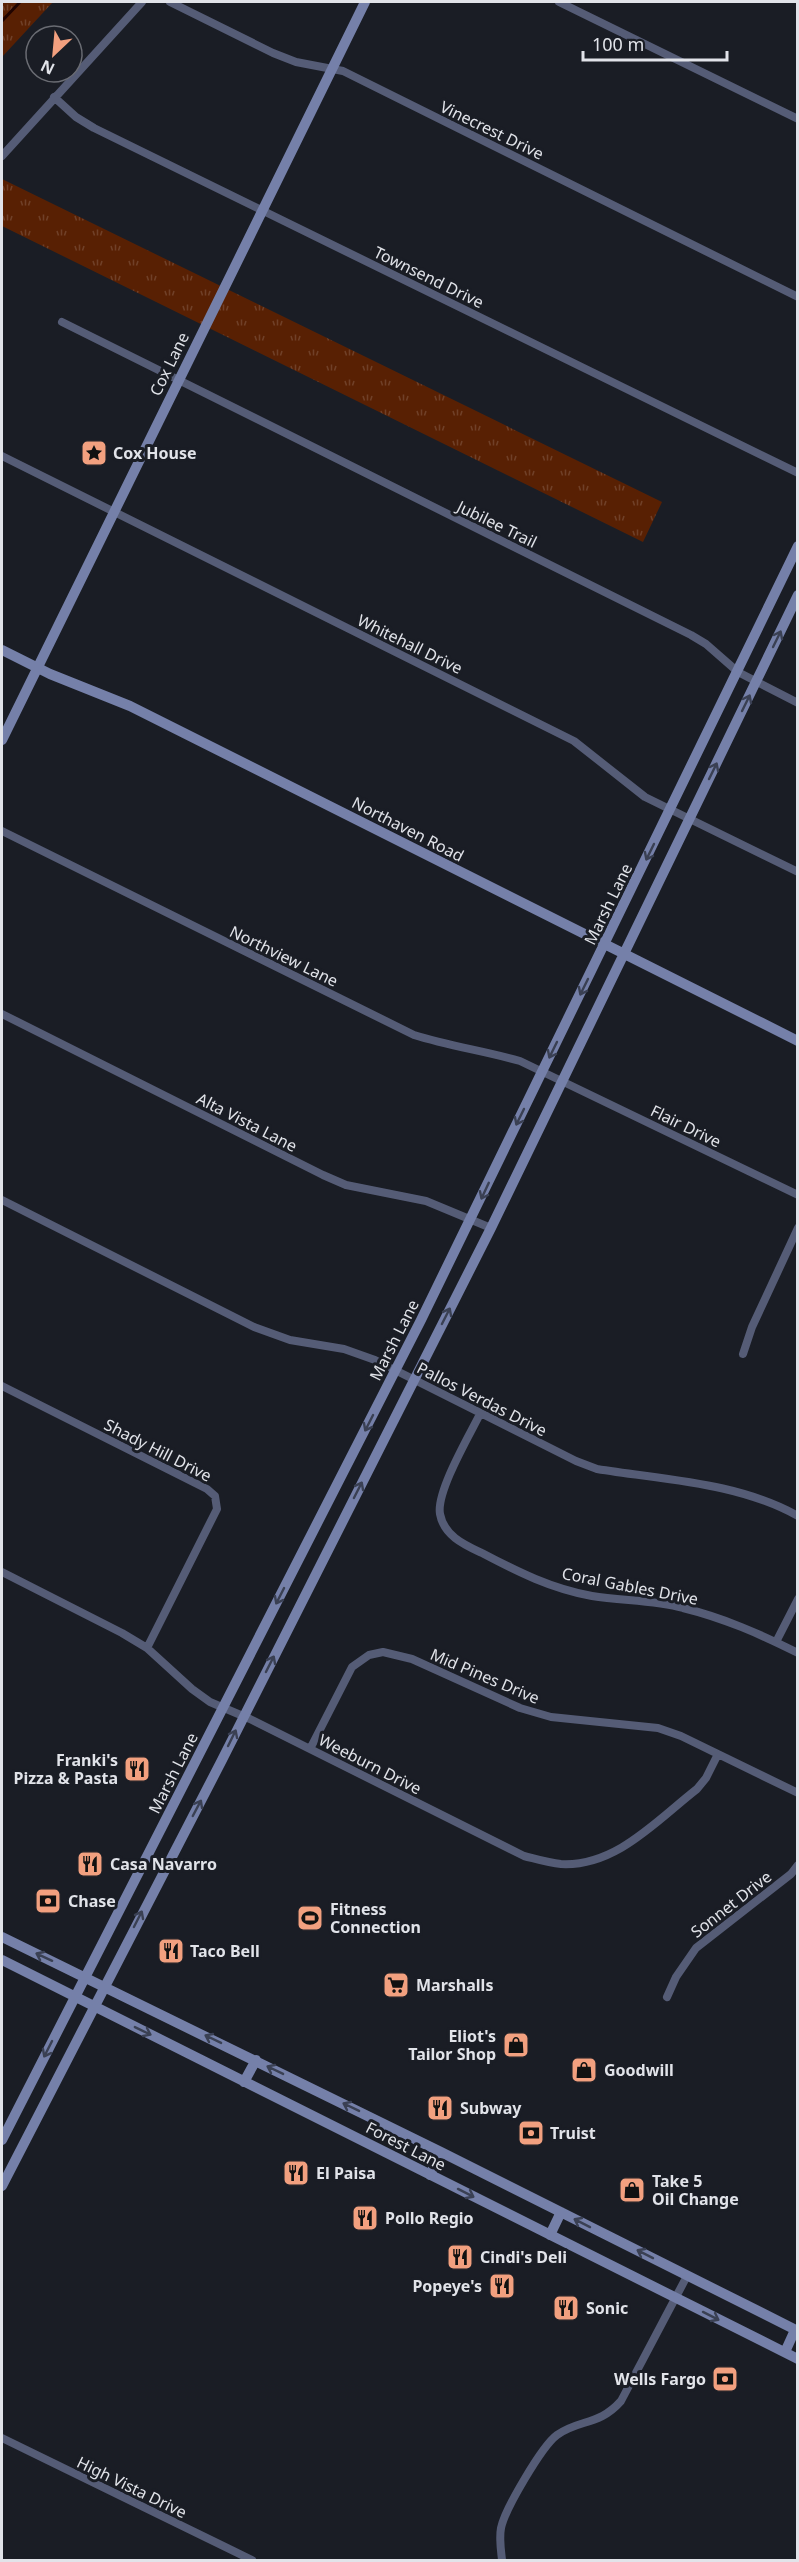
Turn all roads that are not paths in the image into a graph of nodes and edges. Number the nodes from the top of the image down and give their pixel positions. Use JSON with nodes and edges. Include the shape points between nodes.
{"nodes":[{"id":1,"x":142,"y":2,"type":"edge"},
{"id":2,"x":170,"y":2,"type":"edge"},
{"id":3,"x":365,"y":2,"type":"edge"},
{"id":4,"x":559,"y":2,"type":"edge"},
{"id":5,"x":332,"y":67,"type":"junction"},
{"id":6,"x":54,"y":98,"type":"junction"},
{"id":7,"x":798,"y":119,"type":"edge"},
{"id":8,"x":2,"y":156,"type":"edge"},
{"id":9,"x":262,"y":210,"type":"junction"},
{"id":10,"x":798,"y":297,"type":"edge"},
{"id":11,"x":62,"y":322,"type":"dead end"},
{"id":12,"x":178,"y":380,"type":"junction"},
{"id":13,"x":2,"y":456,"type":"edge"},
{"id":14,"x":798,"y":473,"type":"edge"},
{"id":15,"x":114,"y":511,"type":"junction"},
{"id":16,"x":798,"y":546,"type":"edge"},
{"id":17,"x":798,"y":595,"type":"edge"},
{"id":18,"x":2,"y":650,"type":"edge"},
{"id":19,"x":38,"y":668,"type":"junction"},
{"id":20,"x":738,"y":672,"type":"junction"},
{"id":21,"x":756,"y":682,"type":"junction"},
{"id":22,"x":798,"y":703,"type":"edge"},
{"id":23,"x":2,"y":740,"type":"edge"},
{"id":24,"x":670,"y":810,"type":"junction"},
{"id":25,"x":690,"y":819,"type":"junction"},
{"id":26,"x":2,"y":831,"type":"edge"},
{"id":27,"x":798,"y":872,"type":"edge"},
{"id":28,"x":604,"y":946,"type":"junction"},
{"id":29,"x":623,"y":956,"type":"junction"},
{"id":30,"x":2,"y":1014,"type":"edge"},
{"id":31,"x":798,"y":1041,"type":"edge"},
{"id":32,"x":543,"y":1071,"type":"junction"},
{"id":33,"x":563,"y":1082,"type":"junction"},
{"id":34,"x":798,"y":1195,"type":"edge"},
{"id":35,"x":2,"y":1200,"type":"edge"},
{"id":36,"x":471,"y":1219,"type":"junction"},
{"id":37,"x":491,"y":1228,"type":"junction"},
{"id":38,"x":798,"y":1228,"type":"edge"},
{"id":39,"x":743,"y":1354,"type":"dead end"},
{"id":40,"x":396,"y":1371,"type":"junction"},
{"id":41,"x":414,"y":1380,"type":"junction"},
{"id":42,"x":2,"y":1386,"type":"edge"},
{"id":43,"x":480,"y":1414,"type":"junction"},
{"id":44,"x":798,"y":1516,"type":"edge"},
{"id":45,"x":2,"y":1572,"type":"edge"},
{"id":46,"x":798,"y":1599,"type":"edge"},
{"id":47,"x":776,"y":1642,"type":"junction"},
{"id":48,"x":147,"y":1648,"type":"junction"},
{"id":49,"x":798,"y":1653,"type":"edge"},
{"id":50,"x":223,"y":1709,"type":"junction"},
{"id":51,"x":243,"y":1716,"type":"junction"},
{"id":52,"x":310,"y":1749,"type":"junction"},
{"id":53,"x":718,"y":1754,"type":"junction"},
{"id":54,"x":798,"y":1793,"type":"edge"},
{"id":55,"x":152,"y":1848,"type":"junction"},
{"id":56,"x":172,"y":1855,"type":"junction"},
{"id":57,"x":798,"y":1865,"type":"edge"},
{"id":58,"x":2,"y":1936,"type":"edge"},
{"id":59,"x":2,"y":1960,"type":"edge"},
{"id":60,"x":86,"y":1977,"type":"junction"},
{"id":61,"x":105,"y":1985,"type":"junction"},
{"id":62,"x":75,"y":1997,"type":"junction"},
{"id":63,"x":667,"y":1997,"type":"dead end"},
{"id":64,"x":94,"y":2006,"type":"junction"},
{"id":65,"x":256,"y":2060,"type":"junction"},
{"id":66,"x":244,"y":2082,"type":"junction"},
{"id":67,"x":2,"y":2141,"type":"edge"},
{"id":68,"x":19,"y":2152,"type":"junction"},
{"id":69,"x":441,"y":2152,"type":"junction"},
{"id":70,"x":430,"y":2175,"type":"junction"},
{"id":71,"x":2,"y":2186,"type":"edge"},
{"id":72,"x":561,"y":2212,"type":"junction"},
{"id":73,"x":550,"y":2235,"type":"junction"},
{"id":74,"x":687,"y":2276,"type":"junction"},
{"id":75,"x":676,"y":2298,"type":"junction"},
{"id":76,"x":796,"y":2331,"type":"edge"},
{"id":77,"x":784,"y":2352,"type":"junction"},
{"id":78,"x":798,"y":2359,"type":"edge"},
{"id":79,"x":2,"y":2438,"type":"edge"},
{"id":80,"x":252,"y":2560,"type":"edge"},
{"id":81,"x":502,"y":2560,"type":"edge"}],
"edges":[{"from":1,"to":6,"type":"street"},
{"from":2,"to":5,"type":"street","name":"Vinecrest Drive","via":[[273,53],[296,62]]},
{"from":3,"to":5,"type":"main road","name":"Cox Lane"},
{"from":4,"to":7,"type":"street"},
{"from":5,"to":9,"type":"main road","name":"Cox Lane"},
{"from":5,"to":10,"type":"street","name":"Vinecrest Drive"},
{"from":6,"to":8,"type":"street"},
{"from":6,"to":9,"type":"street","name":"Townsend Drive","via":[[94,128]]},
{"from":9,"to":12,"type":"main road","name":"Cox Lane"},
{"from":9,"to":14,"type":"street","name":"Townsend Drive"},
{"from":11,"to":12,"type":"street","name":"Jubilee Trail"},
{"from":12,"to":15,"type":"main road","name":"Cox Lane"},
{"from":12,"to":20,"type":"street","name":"Jubilee Trail","via":[[691,635]]},
{"from":13,"to":15,"type":"street","name":"Whitehall Drive"},
{"from":15,"to":19,"type":"main road","name":"Cox Lane"},
{"from":15,"to":24,"type":"street","name":"Whitehall Drive","via":[[574,741],[631,788]]},
{"from":16,"to":20,"type":"main road","name":"Marsh Lane"},
{"from":21,"to":17,"type":"main road","one_way":true},
{"from":18,"to":19,"type":"main road","name":"Northaven Road"},
{"from":19,"to":23,"type":"main road","name":"Cox Lane"},
{"from":19,"to":28,"type":"main road","name":"Northaven Road","via":[[130,706]]},
{"from":20,"to":21,"type":"street","name":"Jubilee Trail"},
{"from":20,"to":24,"type":"main road","name":"Marsh Lane"},
{"from":21,"to":22,"type":"street","name":"Jubilee Trail"},
{"from":25,"to":21,"type":"main road","one_way":true},
{"from":24,"to":25,"type":"street","name":"Whitehall Drive"},
{"from":24,"to":28,"type":"main road","name":"Marsh Lane","one_way":true},
{"from":25,"to":27,"type":"street","name":"Whitehall Drive"},
{"from":25,"to":29,"type":"main road"},
{"from":26,"to":32,"type":"street","name":"Northview Lane","via":[[414,1035],[486,1051]]},
{"from":28,"to":29,"type":"main road","name":"Northaven Road"},
{"from":28,"to":32,"type":"main road","name":"Marsh Lane","one_way":true},
{"from":29,"to":31,"type":"main road","name":"Northaven Road"},
{"from":29,"to":33,"type":"main road"},
{"from":30,"to":36,"type":"street","name":"Alta Vista Lane","via":[[323,1175],[346,1185],[426,1201]]},
{"from":32,"to":33,"type":"street","name":"Northview Lane"},
{"from":32,"to":36,"type":"main road","name":"Marsh Lane","one_way":true},
{"from":33,"to":34,"type":"street","name":"Flair Drive"},
{"from":33,"to":37,"type":"main road"},
{"from":35,"to":40,"type":"street","name":"Pallos Verdas Drive","via":[[268,1333],[344,1349]]},
{"from":36,"to":37,"type":"street","name":"Alta Vista Lane"},
{"from":36,"to":40,"type":"main road","name":"Marsh Lane"},
{"from":41,"to":37,"type":"main road","one_way":true},
{"from":38,"to":39,"type":"street"},
{"from":40,"to":41,"type":"street","name":"Pallos Verdas Drive"},
{"from":40,"to":50,"type":"main road","name":"Marsh Lane","one_way":true},
{"from":41,"to":43,"type":"street","name":"Pallos Verdas Drive"},
{"from":51,"to":41,"type":"main road","one_way":true},
{"from":42,"to":48,"type":"street","name":"Shady Hill Drive","via":[[215,1496],[217,1509]]},
{"from":43,"to":44,"type":"street","name":"Pallos Verdas Drive","via":[[597,1469],[729,1489]]},
{"from":43,"to":47,"type":"street","name":"Coral Gables Drive","via":[[439,1498],[445,1527],[458,1541],[530,1578],[562,1589],[681,1607],[740,1624]]},
{"from":45,"to":48,"type":"street","name":"Weeburn Drive"},
{"from":46,"to":47,"type":"street"},
{"from":47,"to":49,"type":"street","name":"Coral Gables Drive"},
{"from":48,"to":50,"type":"street","name":"Weeburn Drive","via":[[192,1689]]},
{"from":50,"to":51,"type":"street","name":"Weeburn Drive"},
{"from":50,"to":55,"type":"main road","name":"Marsh Lane"},
{"from":51,"to":52,"type":"street","name":"Weeburn Drive"},
{"from":56,"to":51,"type":"main road","one_way":true},
{"from":52,"to":53,"type":"street","name":"Weeburn Drive","via":[[524,1856],[561,1864],[594,1860],[627,1844],[697,1789]]},
{"from":52,"to":53,"type":"street","name":"Mid Pines Drive","via":[[352,1667],[369,1655],[383,1652],[412,1659],[520,1708],[551,1717],[658,1728]]},
{"from":53,"to":54,"type":"street","name":"Mid Pines Drive"},
{"from":55,"to":56,"type":"main road"},
{"from":55,"to":60,"type":"main road","name":"Marsh Lane"},
{"from":61,"to":56,"type":"main road","one_way":true},
{"from":57,"to":63,"type":"street","name":"Sonnet Drive","via":[[696,1948]]},
{"from":60,"to":58,"type":"main road","name":"Forest Lane","one_way":true},
{"from":59,"to":62,"type":"main road","name":"Forest Lane"},
{"from":60,"to":61,"type":"main road","name":"Forest Lane"},
{"from":60,"to":62,"type":"main road","name":"Marsh Lane"},
{"from":61,"to":64,"type":"main road"},
{"from":65,"to":61,"type":"main road","name":"Forest Lane","one_way":true},
{"from":62,"to":64,"type":"main road","name":"Forest Lane"},
{"from":62,"to":67,"type":"main road","name":"Marsh Lane","one_way":true},
{"from":64,"to":66,"type":"main road","name":"Forest Lane","one_way":true},
{"from":64,"to":68,"type":"main road"},
{"from":65,"to":66,"type":"main road"},
{"from":69,"to":65,"type":"main road","name":"Forest Lane","one_way":true},
{"from":66,"to":70,"type":"main road","name":"Forest Lane"},
{"from":67,"to":68,"type":"main road"},
{"from":68,"to":71,"type":"main road"},
{"from":69,"to":70,"type":"main road"},
{"from":69,"to":72,"type":"main road","name":"Forest Lane"},
{"from":70,"to":73,"type":"main road","name":"Forest Lane","one_way":true},
{"from":72,"to":73,"type":"main road"},
{"from":74,"to":72,"type":"main road","name":"Forest Lane","one_way":true},
{"from":73,"to":75,"type":"main road","name":"Forest Lane"},
{"from":74,"to":75,"type":"street"},
{"from":74,"to":76,"type":"main road","name":"Forest Lane"},
{"from":75,"to":77,"type":"main road","name":"Forest Lane","one_way":true},
{"from":75,"to":81,"type":"street","via":[[613,2411],[559,2433],[539,2454],[501,2529]]},
{"from":76,"to":77,"type":"main road"},
{"from":77,"to":78,"type":"main road","name":"Forest Lane"},
{"from":79,"to":80,"type":"street","name":"High Vista Drive"}]}
